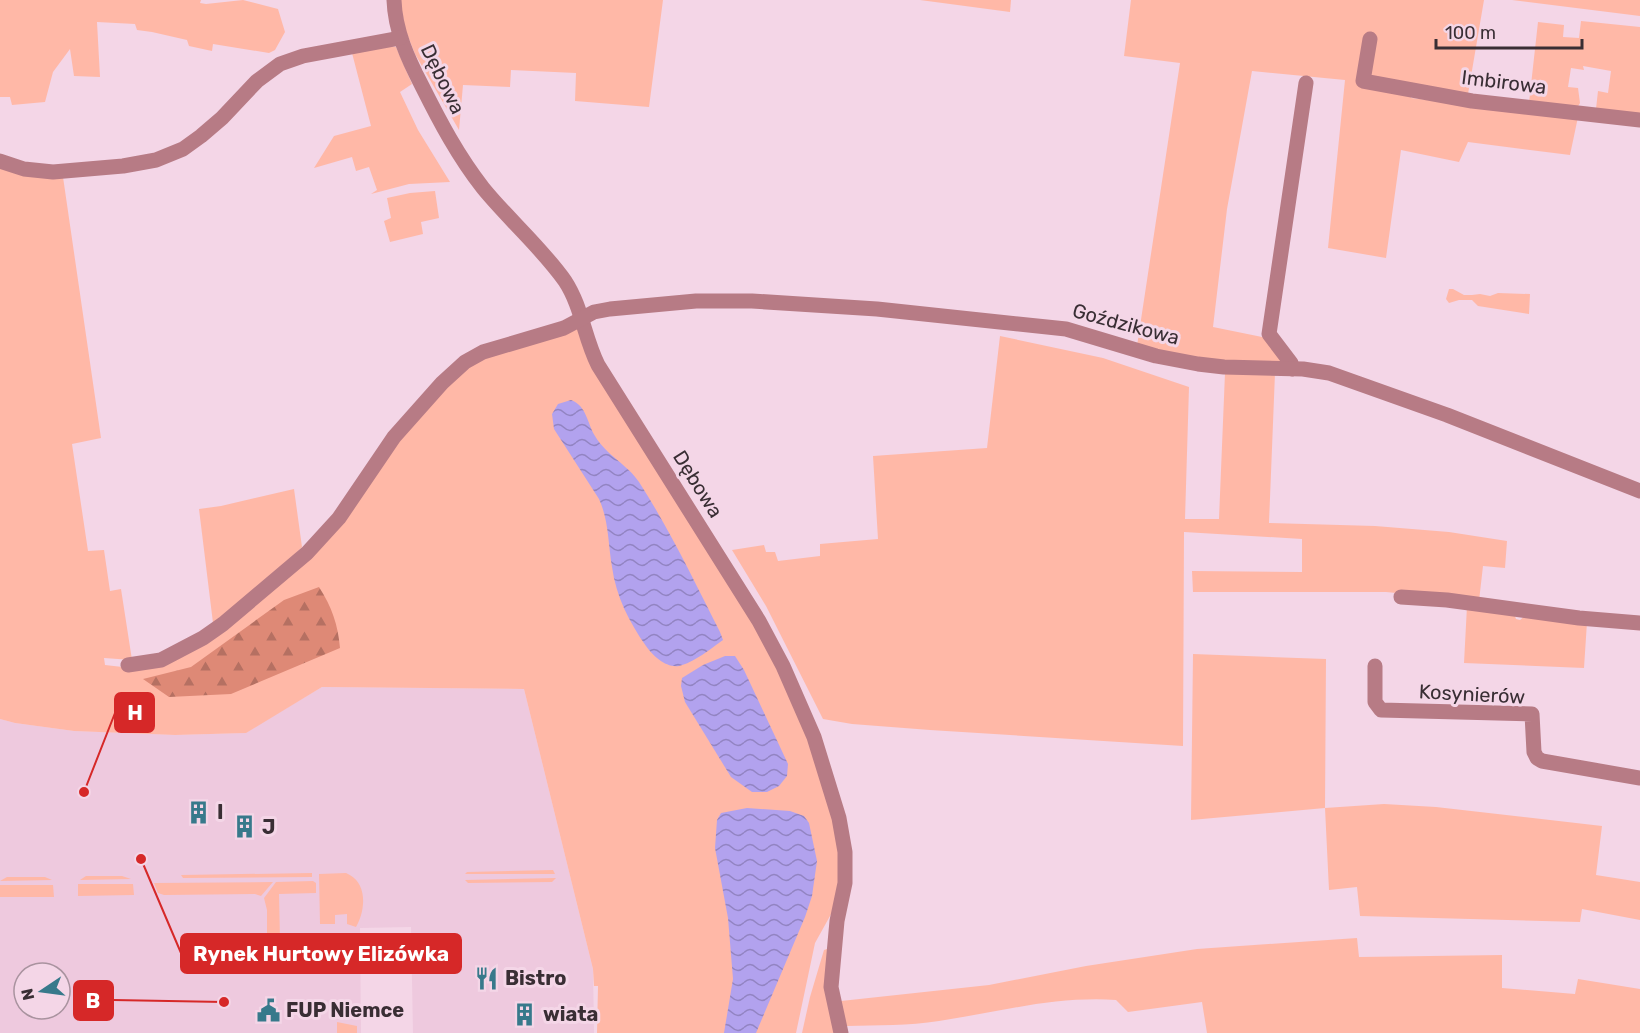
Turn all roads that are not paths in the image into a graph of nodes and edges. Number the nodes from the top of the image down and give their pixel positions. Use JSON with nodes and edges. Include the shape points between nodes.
{"nodes":[{"id":1,"x":394,"y":0,"type":"edge"},
{"id":2,"x":400,"y":38,"type":"junction"},
{"id":3,"x":1370,"y":39,"type":"dead end"},
{"id":4,"x":1306,"y":84,"type":"dead end"},
{"id":5,"x":1640,"y":120,"type":"edge"},
{"id":6,"x":0,"y":161,"type":"edge"},
{"id":7,"x":582,"y":319,"type":"junction"},
{"id":8,"x":1292,"y":369,"type":"junction"},
{"id":9,"x":1640,"y":491,"type":"edge"},
{"id":10,"x":1401,"y":597,"type":"dead end"},
{"id":11,"x":1640,"y":623,"type":"edge"},
{"id":12,"x":128,"y":665,"type":"dead end"},
{"id":13,"x":1375,"y":666,"type":"dead end"},
{"id":14,"x":1640,"y":778,"type":"edge"},
{"id":15,"x":841,"y":1033,"type":"edge"}],
"edges":[{"from":1,"to":2,"type":"street","name":"Dębowa"},
{"from":2,"to":6,"type":"street","via":[[280,63],[261,76],[201,136],[156,160],[53,172]]},
{"from":2,"to":7,"type":"street","name":"Dębowa","via":[[450,141],[493,199],[565,281]]},
{"from":3,"to":5,"type":"street","name":"Imbirowa","via":[[1363,81],[1472,101]]},
{"from":4,"to":8,"type":"street","via":[[1269,334]]},
{"from":7,"to":8,"type":"street","name":"Goździkowa","via":[[598,311],[696,301],[818,304],[1051,326],[1198,364]]},
{"from":7,"to":12,"type":"street","name":"Goździkowa","via":[[483,352],[465,362],[394,437],[339,518],[307,553],[203,638],[161,660]]},
{"from":7,"to":15,"type":"street","name":"Dębowa","via":[[588,346],[598,365],[771,641],[814,737],[839,818],[845,852],[845,883],[831,979]]},
{"from":8,"to":9,"type":"street","name":"Goździkowa","via":[[1329,373],[1366,385]]},
{"from":10,"to":11,"type":"street"},
{"from":13,"to":14,"type":"street","name":"Kosynierów","via":[[1375,702],[1381,710],[1532,714],[1534,752],[1542,761]]}]}
